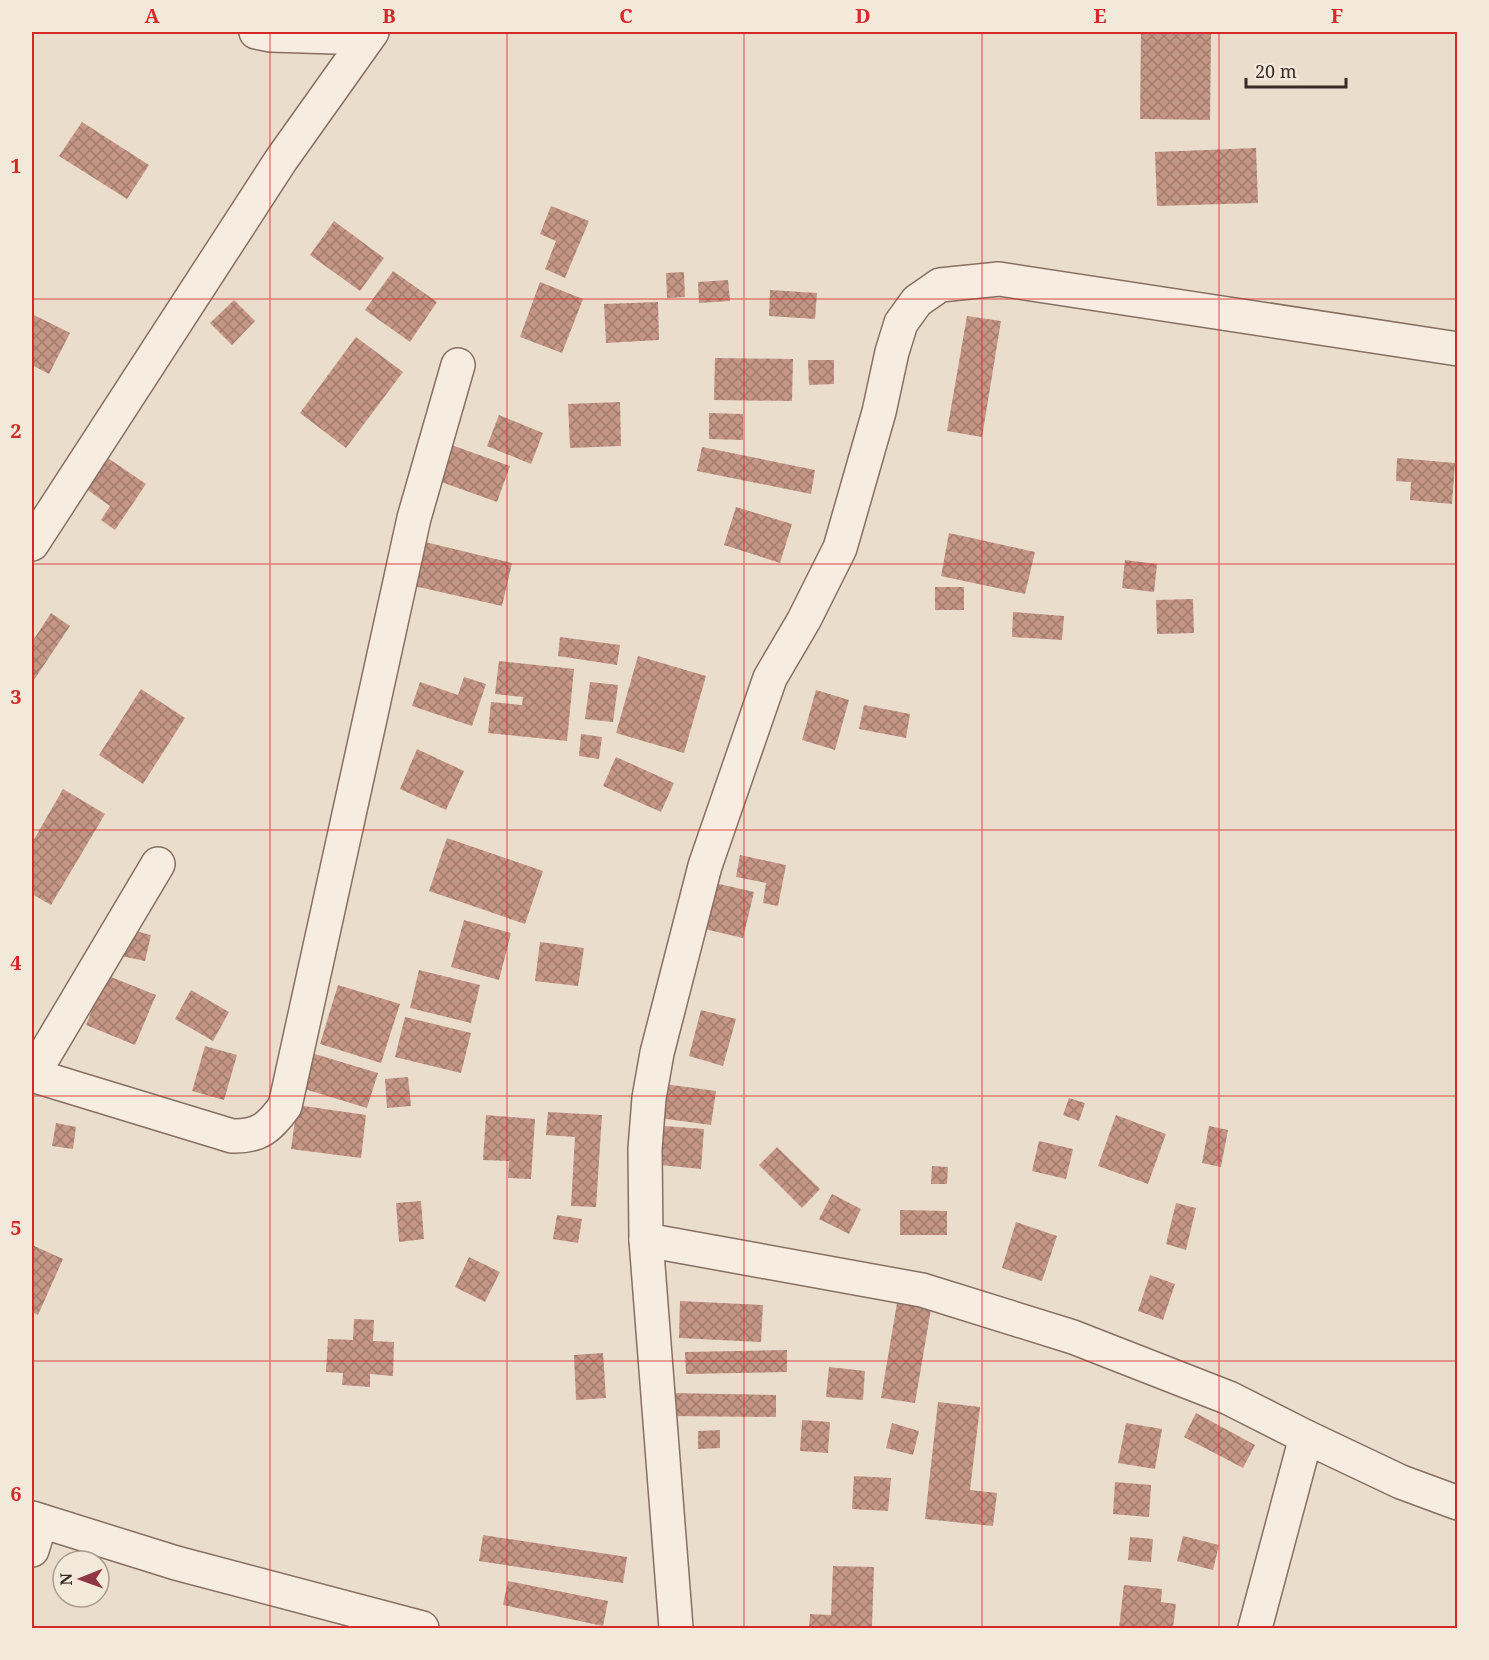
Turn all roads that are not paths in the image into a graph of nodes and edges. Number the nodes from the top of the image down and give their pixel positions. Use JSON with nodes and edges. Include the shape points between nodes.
{"nodes":[{"id":1,"x":256,"y":32,"type":"edge"},
{"id":2,"x":369,"y":35,"type":"edge"},
{"id":3,"x":1458,"y":348,"type":"edge"},
{"id":4,"x":458,"y":365,"type":"dead end"},
{"id":5,"x":32,"y":544,"type":"edge"},
{"id":6,"x":158,"y":864,"type":"dead end"},
{"id":7,"x":32,"y":1075,"type":"edge"},
{"id":8,"x":646,"y":1240,"type":"junction"},
{"id":9,"x":1306,"y":1437,"type":"junction"},
{"id":10,"x":1458,"y":1503,"type":"edge"},
{"id":11,"x":35,"y":1530,"type":"edge"},
{"id":12,"x":422,"y":1629,"type":"edge"},
{"id":13,"x":676,"y":1629,"type":"edge"},
{"id":14,"x":1255,"y":1629,"type":"edge"}],
"edges":[{"from":1,"to":2,"type":"street"},
{"from":2,"to":5,"type":"street","via":[[281,160]]},
{"from":3,"to":8,"type":"street","via":[[999,279],[940,285],[917,301],[901,323],[840,548],[770,678],[705,866],[649,1098]]},
{"from":4,"to":7,"type":"street","via":[[414,518],[285,1106],[271,1126],[255,1134],[232,1136]]},
{"from":6,"to":7,"type":"street"},
{"from":8,"to":9,"type":"street","via":[[922,1290],[1073,1337],[1229,1398]]},
{"from":8,"to":13,"type":"street"},
{"from":9,"to":10,"type":"street","via":[[1401,1482]]},
{"from":9,"to":14,"type":"street"},
{"from":11,"to":12,"type":"street"}]}
